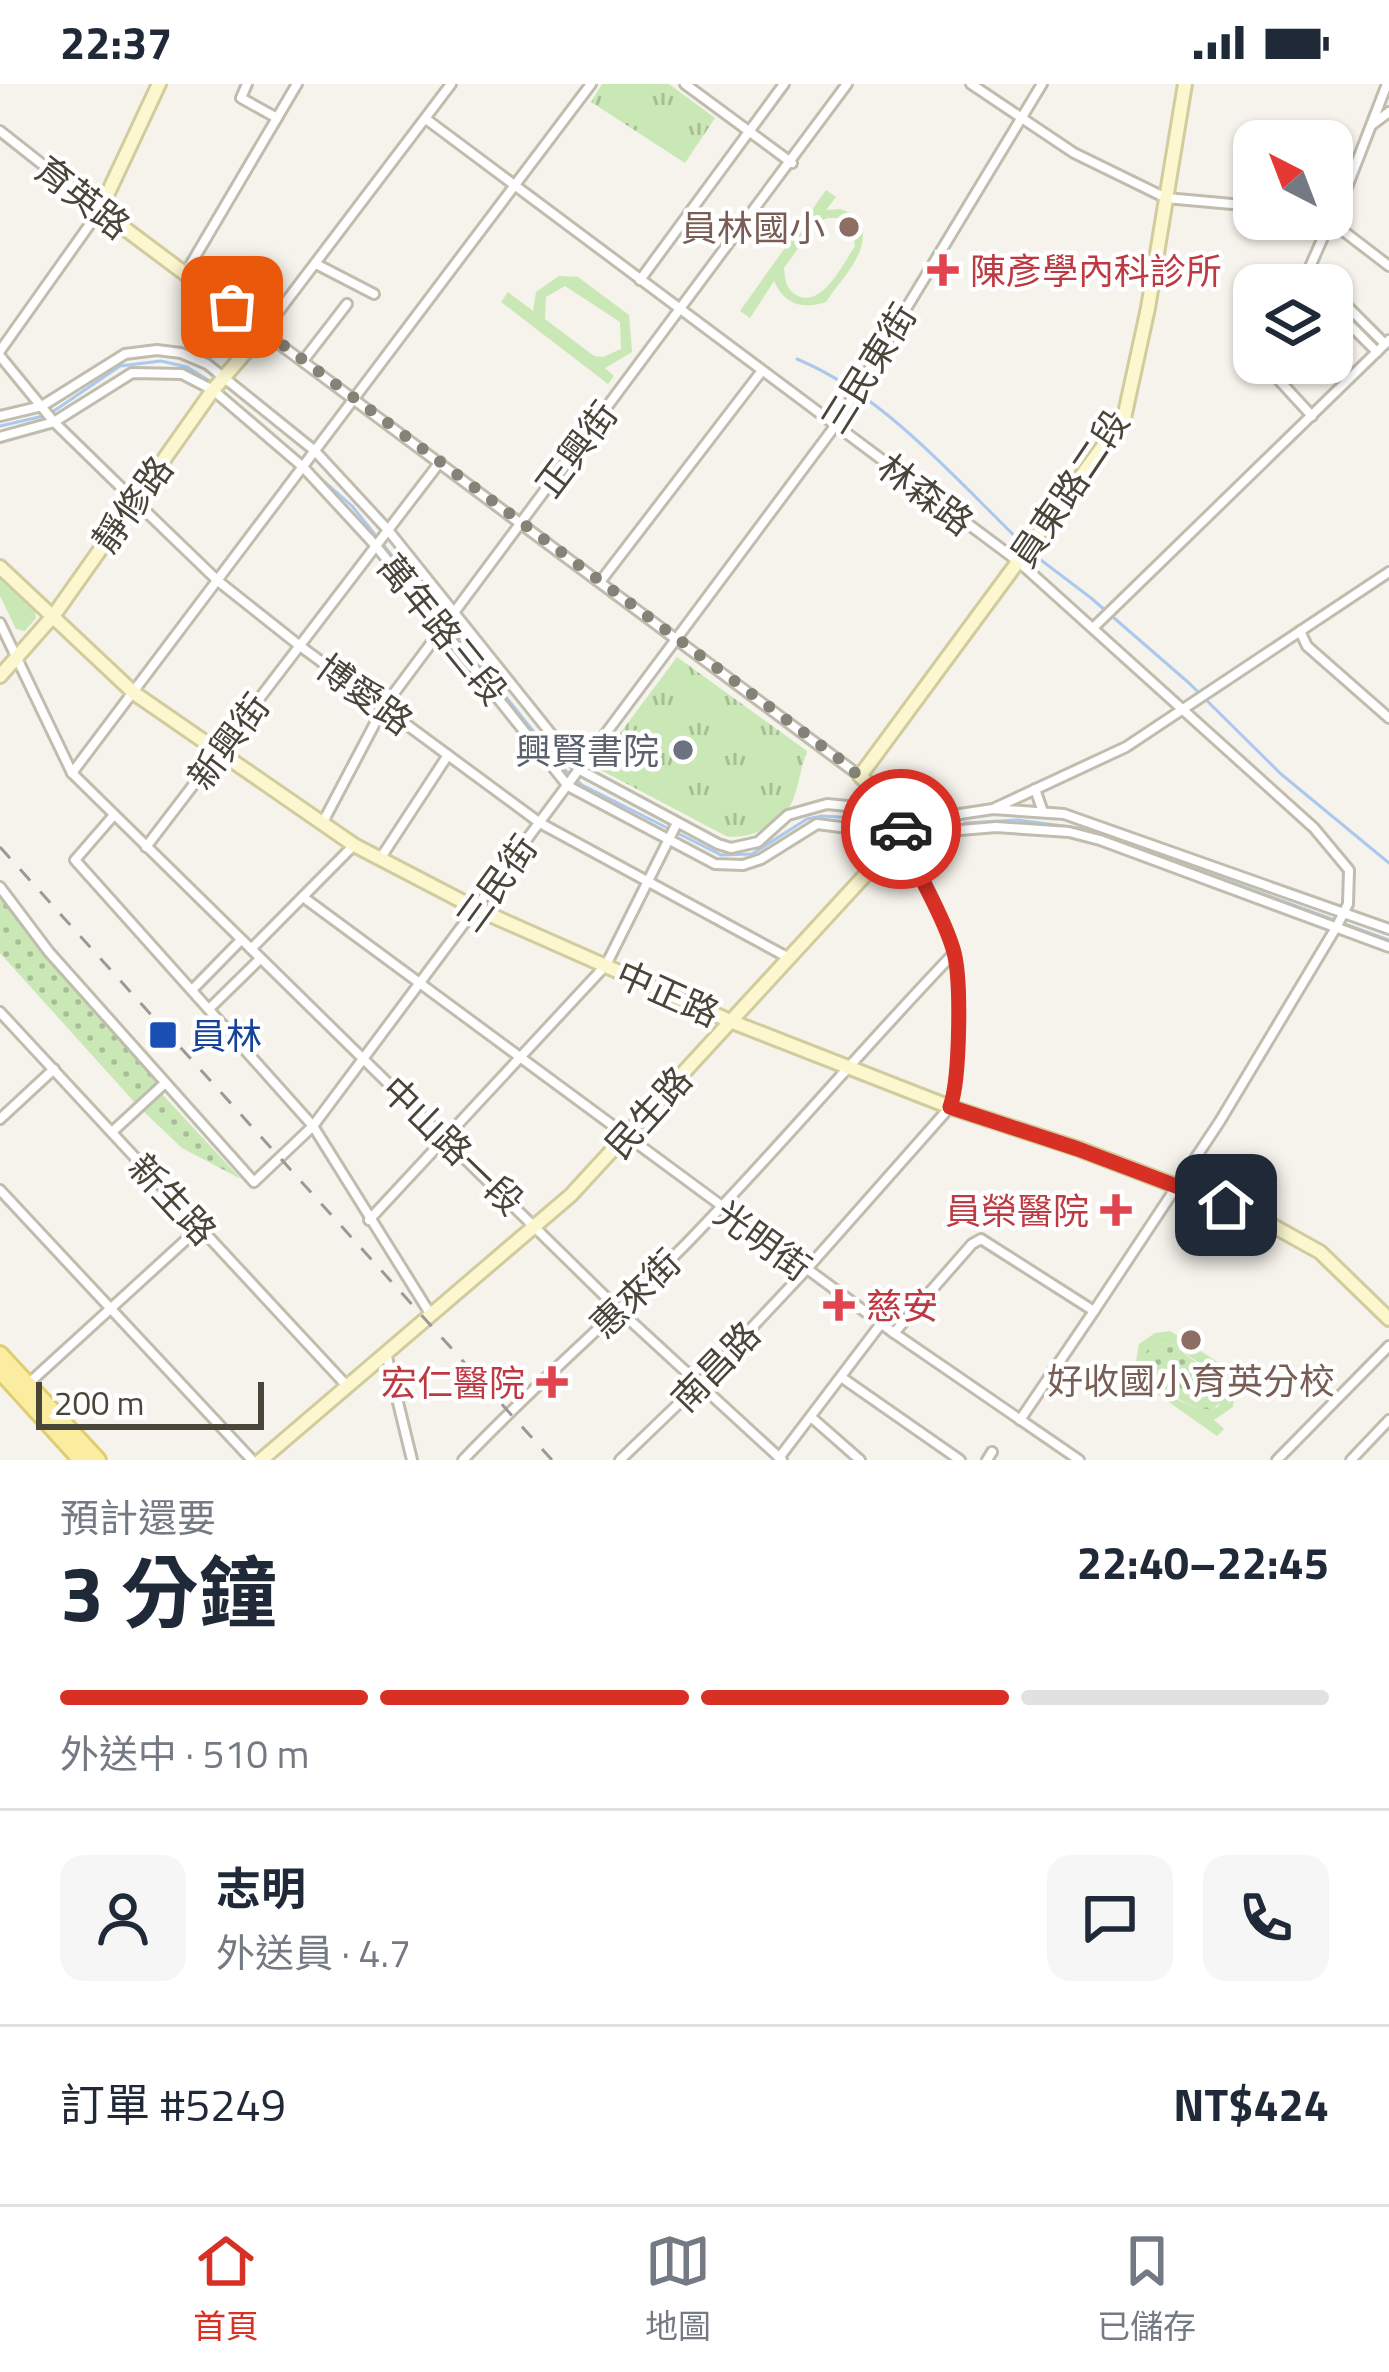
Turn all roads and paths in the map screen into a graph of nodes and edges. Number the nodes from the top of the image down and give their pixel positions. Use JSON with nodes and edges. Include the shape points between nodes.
{"nodes":[{"id":1,"x":159,"y":84,"type":"edge"},
{"id":2,"x":248,"y":84,"type":"edge"},
{"id":3,"x":297,"y":84,"type":"edge"},
{"id":4,"x":451,"y":84,"type":"edge"},
{"id":5,"x":591,"y":84,"type":"edge"},
{"id":6,"x":685,"y":84,"type":"edge"},
{"id":7,"x":784,"y":84,"type":"edge"},
{"id":8,"x":847,"y":84,"type":"edge"},
{"id":9,"x":971,"y":84,"type":"edge"},
{"id":10,"x":1042,"y":84,"type":"edge"},
{"id":11,"x":1185,"y":84,"type":"edge"},
{"id":12,"x":1387,"y":84,"type":"edge"},
{"id":13,"x":1389,"y":112,"type":"edge"},
{"id":14,"x":277,"y":118,"type":"junction"},
{"id":15,"x":1022,"y":118,"type":"junction"},
{"id":16,"x":426,"y":119,"type":"junction"},
{"id":17,"x":1372,"y":124,"type":"junction"},
{"id":18,"x":0,"y":131,"type":"edge"},
{"id":19,"x":750,"y":131,"type":"junction"},
{"id":20,"x":792,"y":163,"type":"junction"},
{"id":21,"x":1353,"y":172,"type":"edge"},
{"id":22,"x":514,"y":187,"type":"junction"},
{"id":23,"x":1166,"y":198,"type":"junction"},
{"id":24,"x":1233,"y":204,"type":"edge"},
{"id":25,"x":100,"y":210,"type":"junction"},
{"id":26,"x":1352,"y":240,"type":"edge"},
{"id":27,"x":316,"y":264,"type":"junction"},
{"id":28,"x":1389,"y":266,"type":"edge"},
{"id":29,"x":184,"y":276,"type":"junction"},
{"id":30,"x":640,"y":280,"type":"junction"},
{"id":31,"x":374,"y":294,"type":"dead end"},
{"id":32,"x":347,"y":304,"type":"dead end"},
{"id":33,"x":680,"y":310,"type":"junction"},
{"id":34,"x":1353,"y":310,"type":"edge"},
{"id":35,"x":1353,"y":328,"type":"edge"},
{"id":36,"x":263,"y":332,"type":"junction"},
{"id":37,"x":1387,"y":342,"type":"edge"},
{"id":38,"x":1377,"y":352,"type":"junction"},
{"id":39,"x":0,"y":353,"type":"edge"},
{"id":40,"x":303,"y":361,"type":"junction"},
{"id":41,"x":761,"y":372,"type":"junction"},
{"id":42,"x":224,"y":378,"type":"junction"},
{"id":43,"x":1283,"y":384,"type":"edge"},
{"id":44,"x":213,"y":390,"type":"junction"},
{"id":45,"x":354,"y":398,"type":"junction"},
{"id":46,"x":42,"y":406,"type":"junction"},
{"id":47,"x":0,"y":416,"type":"edge"},
{"id":48,"x":1312,"y":416,"type":"junction"},
{"id":49,"x":54,"y":422,"type":"junction"},
{"id":50,"x":835,"y":426,"type":"junction"},
{"id":51,"x":0,"y":437,"type":"edge"},
{"id":52,"x":315,"y":451,"type":"junction"},
{"id":53,"x":440,"y":462,"type":"junction"},
{"id":54,"x":304,"y":467,"type":"junction"},
{"id":55,"x":134,"y":500,"type":"junction"},
{"id":56,"x":521,"y":524,"type":"junction"},
{"id":57,"x":388,"y":530,"type":"junction"},
{"id":58,"x":376,"y":546,"type":"junction"},
{"id":59,"x":1019,"y":562,"type":"junction"},
{"id":60,"x":0,"y":567,"type":"edge"},
{"id":61,"x":1389,"y":572,"type":"edge"},
{"id":62,"x":218,"y":581,"type":"junction"},
{"id":63,"x":600,"y":582,"type":"junction"},
{"id":64,"x":454,"y":613,"type":"junction"},
{"id":65,"x":54,"y":615,"type":"junction"},
{"id":66,"x":0,"y":623,"type":"edge"},
{"id":67,"x":441,"y":628,"type":"junction"},
{"id":68,"x":1094,"y":628,"type":"junction"},
{"id":69,"x":1300,"y":631,"type":"junction"},
{"id":70,"x":676,"y":639,"type":"junction"},
{"id":71,"x":300,"y":646,"type":"junction"},
{"id":72,"x":17,"y":661,"type":"junction"},
{"id":73,"x":0,"y":676,"type":"edge"},
{"id":74,"x":134,"y":693,"type":"junction"},
{"id":75,"x":383,"y":708,"type":"junction"},
{"id":76,"x":1185,"y":709,"type":"junction"},
{"id":77,"x":1389,"y":718,"type":"edge"},
{"id":78,"x":218,"y":754,"type":"junction"},
{"id":79,"x":448,"y":755,"type":"junction"},
{"id":80,"x":580,"y":770,"type":"junction"},
{"id":81,"x":72,"y":773,"type":"junction"},
{"id":82,"x":860,"y":776,"type":"junction"},
{"id":83,"x":568,"y":786,"type":"junction"},
{"id":84,"x":1035,"y":789,"type":"junction"},
{"id":85,"x":993,"y":809,"type":"junction"},
{"id":86,"x":897,"y":811,"type":"junction"},
{"id":87,"x":1042,"y":812,"type":"junction"},
{"id":88,"x":114,"y":815,"type":"junction"},
{"id":89,"x":540,"y":823,"type":"junction"},
{"id":90,"x":677,"y":823,"type":"junction"},
{"id":91,"x":322,"y":824,"type":"junction"},
{"id":92,"x":902,"y":835,"type":"junction"},
{"id":93,"x":668,"y":840,"type":"junction"},
{"id":94,"x":354,"y":845,"type":"junction"},
{"id":95,"x":146,"y":848,"type":"junction"},
{"id":96,"x":380,"y":859,"type":"junction"},
{"id":97,"x":647,"y":882,"type":"junction"},
{"id":98,"x":0,"y":887,"type":"edge"},
{"id":99,"x":302,"y":897,"type":"junction"},
{"id":100,"x":477,"y":910,"type":"junction"},
{"id":101,"x":1343,"y":913,"type":"junction"},
{"id":102,"x":1337,"y":926,"type":"junction"},
{"id":103,"x":1389,"y":929,"type":"edge"},
{"id":104,"x":242,"y":940,"type":"junction"},
{"id":105,"x":1389,"y":947,"type":"edge"},
{"id":106,"x":251,"y":949,"type":"junction"},
{"id":107,"x":955,"y":952,"type":"junction"},
{"id":108,"x":788,"y":957,"type":"junction"},
{"id":109,"x":261,"y":959,"type":"junction"},
{"id":110,"x":606,"y":965,"type":"junction"},
{"id":111,"x":422,"y":984,"type":"junction"},
{"id":112,"x":193,"y":989,"type":"junction"},
{"id":113,"x":210,"y":1008,"type":"junction"},
{"id":114,"x":0,"y":1012,"type":"edge"},
{"id":115,"x":730,"y":1021,"type":"junction"},
{"id":116,"x":364,"y":1058,"type":"junction"},
{"id":117,"x":520,"y":1061,"type":"junction"},
{"id":118,"x":850,"y":1068,"type":"junction"},
{"id":119,"x":54,"y":1069,"type":"junction"},
{"id":120,"x":164,"y":1084,"type":"junction"},
{"id":121,"x":950,"y":1107,"type":"junction"},
{"id":122,"x":0,"y":1119,"type":"edge"},
{"id":123,"x":313,"y":1126,"type":"junction"},
{"id":124,"x":112,"y":1132,"type":"junction"},
{"id":125,"x":625,"y":1138,"type":"junction"},
{"id":126,"x":446,"y":1140,"type":"junction"},
{"id":127,"x":1178,"y":1186,"type":"junction"},
{"id":128,"x":0,"y":1190,"type":"edge"},
{"id":129,"x":721,"y":1208,"type":"junction"},
{"id":130,"x":369,"y":1220,"type":"junction"},
{"id":131,"x":200,"y":1227,"type":"junction"},
{"id":132,"x":537,"y":1228,"type":"junction"},
{"id":133,"x":805,"y":1271,"type":"junction"},
{"id":134,"x":111,"y":1308,"type":"junction"},
{"id":135,"x":620,"y":1311,"type":"junction"},
{"id":136,"x":1094,"y":1311,"type":"junction"},
{"id":137,"x":431,"y":1315,"type":"junction"},
{"id":138,"x":1389,"y":1319,"type":"edge"},
{"id":139,"x":880,"y":1325,"type":"junction"},
{"id":140,"x":894,"y":1333,"type":"junction"},
{"id":141,"x":1389,"y":1346,"type":"edge"},
{"id":142,"x":386,"y":1352,"type":"junction"},
{"id":143,"x":0,"y":1354,"type":"edge"},
{"id":144,"x":0,"y":1372,"type":"edge"},
{"id":145,"x":842,"y":1377,"type":"junction"},
{"id":146,"x":698,"y":1385,"type":"junction"},
{"id":147,"x":346,"y":1386,"type":"junction"},
{"id":148,"x":24,"y":1388,"type":"junction"},
{"id":149,"x":811,"y":1417,"type":"junction"},
{"id":150,"x":1020,"y":1420,"type":"junction"},
{"id":151,"x":1389,"y":1420,"type":"edge"},
{"id":152,"x":781,"y":1459,"type":"edge"},
{"id":153,"x":81,"y":1460,"type":"edge"},
{"id":154,"x":98,"y":1460,"type":"edge"},
{"id":155,"x":252,"y":1460,"type":"edge"},
{"id":156,"x":261,"y":1460,"type":"edge"},
{"id":157,"x":412,"y":1460,"type":"edge"},
{"id":158,"x":463,"y":1460,"type":"edge"},
{"id":159,"x":620,"y":1460,"type":"edge"},
{"id":160,"x":860,"y":1460,"type":"edge"},
{"id":161,"x":960,"y":1460,"type":"edge"},
{"id":162,"x":1079,"y":1460,"type":"edge"},
{"id":163,"x":1277,"y":1460,"type":"edge"},
{"id":164,"x":1351,"y":1460,"type":"edge"}],
"edges":[{"from":1,"to":25,"type":"street"},
{"from":2,"to":14,"type":"street","via":[[242,98]]},
{"from":3,"to":14,"type":"street"},
{"from":4,"to":16,"type":"street"},
{"from":5,"to":22,"type":"street"},
{"from":6,"to":19,"type":"street"},
{"from":7,"to":19,"type":"street"},
{"from":8,"to":20,"type":"street","name":"正興街"},
{"from":9,"to":15,"type":"street"},
{"from":10,"to":15,"type":"street","name":"三民東街"},
{"from":11,"to":23,"type":"street","name":"員東路二段"},
{"from":12,"to":17,"type":"street"},
{"from":13,"to":17,"type":"street"},
{"from":14,"to":29,"type":"street"},
{"from":15,"to":23,"type":"street"},
{"from":15,"to":50,"type":"street","name":"三民東街"},
{"from":16,"to":22,"type":"street","name":"林森路"},
{"from":16,"to":27,"type":"street"},
{"from":17,"to":21,"type":"street"},
{"from":18,"to":25,"type":"street","name":"育英路"},
{"from":19,"to":20,"type":"street"},
{"from":19,"to":30,"type":"street"},
{"from":20,"to":33,"type":"street","name":"正興街"},
{"from":22,"to":30,"type":"street","name":"林森路"},
{"from":22,"to":45,"type":"street"},
{"from":23,"to":24,"type":"street"},
{"from":23,"to":59,"type":"street","name":"員東路二段","via":[[1124,418]]},
{"from":25,"to":29,"type":"street","name":"育英路"},
{"from":25,"to":39,"type":"street"},
{"from":26,"to":28,"type":"street"},
{"from":27,"to":31,"type":"street"},
{"from":27,"to":36,"type":"street"},
{"from":29,"to":36,"type":"street","name":"育英路"},
{"from":30,"to":33,"type":"street","name":"林森路"},
{"from":32,"to":40,"type":"street"},
{"from":33,"to":41,"type":"street","name":"林森路"},
{"from":33,"to":56,"type":"street","name":"正興街"},
{"from":34,"to":37,"type":"street"},
{"from":35,"to":38,"type":"street"},
{"from":36,"to":40,"type":"street","name":"育英路"},
{"from":36,"to":42,"type":"street","name":"靜修路"},
{"from":37,"to":38,"type":"street"},
{"from":38,"to":48,"type":"street"},
{"from":39,"to":46,"type":"street","name":"博愛路"},
{"from":40,"to":45,"type":"street","name":"育英路"},
{"from":41,"to":50,"type":"street","name":"林森路"},
{"from":41,"to":63,"type":"street"},
{"from":42,"to":44,"type":"street","name":"靜修路"},
{"from":42,"to":46,"type":"street","name":"萬年路三段","via":[[181,353],[125,354]]},
{"from":42,"to":52,"type":"street","name":"萬年路三段"},
{"from":43,"to":48,"type":"street"},
{"from":44,"to":49,"type":"street","name":"萬年路三段","via":[[182,374],[132,373]]},
{"from":44,"to":54,"type":"street","name":"萬年路三段"},
{"from":44,"to":55,"type":"street","name":"靜修路"},
{"from":45,"to":52,"type":"street"},
{"from":45,"to":53,"type":"street","name":"育英路"},
{"from":46,"to":47,"type":"street","name":"萬年路三段"},
{"from":46,"to":49,"type":"street","name":"博愛路"},
{"from":48,"to":68,"type":"street"},
{"from":49,"to":51,"type":"street","name":"萬年路三段"},
{"from":49,"to":55,"type":"street","name":"博愛路"},
{"from":50,"to":59,"type":"street","name":"林森路"},
{"from":50,"to":70,"type":"street","name":"三民東街"},
{"from":52,"to":54,"type":"street"},
{"from":52,"to":57,"type":"street","name":"萬年路三段"},
{"from":53,"to":56,"type":"street","name":"育英路"},
{"from":53,"to":57,"type":"street","name":"新興街"},
{"from":54,"to":58,"type":"street","name":"萬年路三段"},
{"from":54,"to":62,"type":"street"},
{"from":55,"to":62,"type":"street","name":"博愛路"},
{"from":55,"to":65,"type":"street","name":"靜修路"},
{"from":56,"to":63,"type":"street","name":"育英路"},
{"from":56,"to":64,"type":"street","name":"正興街"},
{"from":57,"to":58,"type":"street","name":"新興街"},
{"from":57,"to":64,"type":"street","name":"萬年路三段"},
{"from":58,"to":67,"type":"street","name":"萬年路三段"},
{"from":58,"to":71,"type":"street","name":"新興街"},
{"from":59,"to":68,"type":"street","name":"林森路"},
{"from":59,"to":82,"type":"street","name":"員東路二段"},
{"from":60,"to":65,"type":"street","name":"中正路"},
{"from":61,"to":69,"type":"street"},
{"from":62,"to":71,"type":"street","name":"博愛路"},
{"from":62,"to":74,"type":"street"},
{"from":63,"to":70,"type":"street","name":"育英路"},
{"from":64,"to":67,"type":"street","name":"正興街"},
{"from":64,"to":80,"type":"street","name":"萬年路三段"},
{"from":65,"to":72,"type":"street","name":"靜修路"},
{"from":65,"to":74,"type":"street","name":"中正路"},
{"from":66,"to":72,"type":"street","name":"中山路一段"},
{"from":67,"to":75,"type":"street","name":"正興街"},
{"from":67,"to":83,"type":"street","name":"萬年路三段"},
{"from":68,"to":76,"type":"street","name":"林森路"},
{"from":69,"to":76,"type":"street"},
{"from":69,"to":77,"type":"street","via":[[1306,646]]},
{"from":70,"to":80,"type":"street","name":"三民街"},
{"from":70,"to":82,"type":"street","name":"育英路"},
{"from":71,"to":75,"type":"street","name":"博愛路"},
{"from":71,"to":78,"type":"street","name":"新興街"},
{"from":72,"to":73,"type":"street","name":"靜修路"},
{"from":72,"to":81,"type":"street","name":"中山路一段"},
{"from":74,"to":78,"type":"street","name":"中正路"},
{"from":74,"to":81,"type":"street"},
{"from":75,"to":79,"type":"street","name":"博愛路"},
{"from":75,"to":91,"type":"street","name":"正興街"},
{"from":76,"to":84,"type":"street"},
{"from":76,"to":101,"type":"street","name":"林森路","via":[[1341,857],[1349,870]]},
{"from":78,"to":91,"type":"street","name":"中正路"},
{"from":78,"to":95,"type":"street","name":"新興街"},
{"from":79,"to":89,"type":"street","name":"博愛路"},
{"from":79,"to":96,"type":"street"},
{"from":80,"to":83,"type":"street","name":"三民街"},
{"from":80,"to":90,"type":"street","name":"萬年路三段"},
{"from":81,"to":88,"type":"street","name":"中山路一段"},
{"from":82,"to":86,"type":"street"},
{"from":83,"to":89,"type":"street","name":"三民街"},
{"from":83,"to":93,"type":"street","name":"萬年路三段"},
{"from":84,"to":85,"type":"street"},
{"from":84,"to":87,"type":"street"},
{"from":85,"to":86,"type":"street","via":[[920,820]]},
{"from":85,"to":87,"type":"street"},
{"from":86,"to":90,"type":"street","name":"萬年路三段","via":[[808,808],[758,842],[731,848]]},
{"from":86,"to":92,"type":"street"},
{"from":87,"to":101,"type":"street","via":[[1073,815]]},
{"from":88,"to":95,"type":"street","name":"中山路一段"},
{"from":88,"to":112,"type":"street","via":[[75,860]]},
{"from":89,"to":97,"type":"street","name":"博愛路"},
{"from":89,"to":100,"type":"street","name":"三民街"},
{"from":90,"to":93,"type":"street"},
{"from":91,"to":94,"type":"street","name":"中正路"},
{"from":92,"to":93,"type":"street","name":"萬年路三段","via":[[817,824],[761,859],[729,866]]},
{"from":92,"to":102,"type":"street","name":"萬年路三段","via":[[996,827],[1069,832]]},
{"from":92,"to":107,"type":"street"},
{"from":92,"to":108,"type":"street","name":"民生路"},
{"from":93,"to":97,"type":"street"},
{"from":94,"to":96,"type":"street","name":"中正路"},
{"from":94,"to":99,"type":"street"},
{"from":95,"to":104,"type":"street","name":"中山路一段"},
{"from":96,"to":100,"type":"street","name":"中正路"},
{"from":97,"to":108,"type":"street","name":"博愛路"},
{"from":97,"to":110,"type":"street"},
{"from":98,"to":120,"type":"street"},
{"from":99,"to":106,"type":"street"},
{"from":99,"to":111,"type":"street","name":"光明街"},
{"from":100,"to":110,"type":"street","name":"中正路"},
{"from":100,"to":111,"type":"street","name":"三民街"},
{"from":101,"to":102,"type":"street","name":"林森路"},
{"from":101,"to":103,"type":"street"},
{"from":102,"to":105,"type":"street","name":"萬年路三段"},
{"from":102,"to":127,"type":"street","name":"林森路"},
{"from":104,"to":106,"type":"street","name":"中山路一段"},
{"from":104,"to":112,"type":"street"},
{"from":106,"to":109,"type":"street","name":"中山路一段"},
{"from":107,"to":118,"type":"street","name":"惠來街"},
{"from":107,"to":121,"type":"street"},
{"from":108,"to":115,"type":"street","name":"民生路"},
{"from":109,"to":113,"type":"street"},
{"from":109,"to":116,"type":"street","name":"中山路一段"},
{"from":110,"to":115,"type":"street","name":"中正路"},
{"from":110,"to":117,"type":"street"},
{"from":111,"to":116,"type":"street","name":"三民街"},
{"from":111,"to":117,"type":"street","name":"光明街"},
{"from":112,"to":113,"type":"street"},
{"from":113,"to":123,"type":"street"},
{"from":114,"to":119,"type":"street","name":"新生路"},
{"from":115,"to":118,"type":"street","name":"中正路"},
{"from":115,"to":125,"type":"street","name":"民生路"},
{"from":116,"to":123,"type":"street","name":"三民街"},
{"from":116,"to":126,"type":"street","name":"中山路一段"},
{"from":117,"to":125,"type":"street","name":"光明街"},
{"from":117,"to":126,"type":"street"},
{"from":118,"to":121,"type":"street","name":"中正路"},
{"from":118,"to":129,"type":"street","name":"惠來街"},
{"from":119,"to":122,"type":"street"},
{"from":119,"to":124,"type":"street","name":"新生路"},
{"from":120,"to":123,"type":"street","name":"三民街","via":[[254,1182]]},
{"from":120,"to":124,"type":"street"},
{"from":121,"to":127,"type":"street","name":"中正路"},
{"from":121,"to":133,"type":"street","name":"南昌路"},
{"from":123,"to":130,"type":"street"},
{"from":124,"to":131,"type":"street","name":"新生路"},
{"from":125,"to":129,"type":"street","name":"光明街"},
{"from":125,"to":132,"type":"street","name":"民生路"},
{"from":126,"to":130,"type":"street"},
{"from":126,"to":132,"type":"street","name":"中山路一段"},
{"from":127,"to":136,"type":"street"},
{"from":127,"to":138,"type":"street","name":"中正路","via":[[1319,1252]]},
{"from":128,"to":134,"type":"street"},
{"from":129,"to":133,"type":"street","name":"光明街"},
{"from":129,"to":135,"type":"street","name":"惠來街"},
{"from":130,"to":137,"type":"street"},
{"from":131,"to":134,"type":"street"},
{"from":131,"to":147,"type":"street","name":"新生路"},
{"from":132,"to":135,"type":"street"},
{"from":132,"to":137,"type":"street","name":"中山路一段"},
{"from":133,"to":139,"type":"street","name":"光明街"},
{"from":133,"to":146,"type":"street","name":"南昌路"},
{"from":134,"to":148,"type":"street"},
{"from":134,"to":155,"type":"street"},
{"from":135,"to":146,"type":"street"},
{"from":135,"to":158,"type":"street","name":"惠來街"},
{"from":136,"to":140,"type":"street","via":[[981,1239]]},
{"from":136,"to":150,"type":"street"},
{"from":137,"to":142,"type":"street","name":"中山路一段"},
{"from":139,"to":140,"type":"street","name":"光明街"},
{"from":139,"to":145,"type":"street"},
{"from":140,"to":150,"type":"street","name":"光明街"},
{"from":141,"to":163,"type":"street"},
{"from":142,"to":147,"type":"street","name":"中山路一段"},
{"from":142,"to":157,"type":"street"},
{"from":143,"to":148,"type":"main road"},
{"from":144,"to":148,"type":"main road"},
{"from":145,"to":149,"type":"street"},
{"from":145,"to":161,"type":"street"},
{"from":146,"to":152,"type":"street"},
{"from":146,"to":159,"type":"street","name":"南昌路"},
{"from":147,"to":156,"type":"street","name":"中山路一段"},
{"from":148,"to":153,"type":"main road"},
{"from":148,"to":154,"type":"main road"},
{"from":149,"to":152,"type":"street"},
{"from":149,"to":160,"type":"street"},
{"from":150,"to":162,"type":"street","name":"光明街"},
{"from":151,"to":164,"type":"street"}]}
